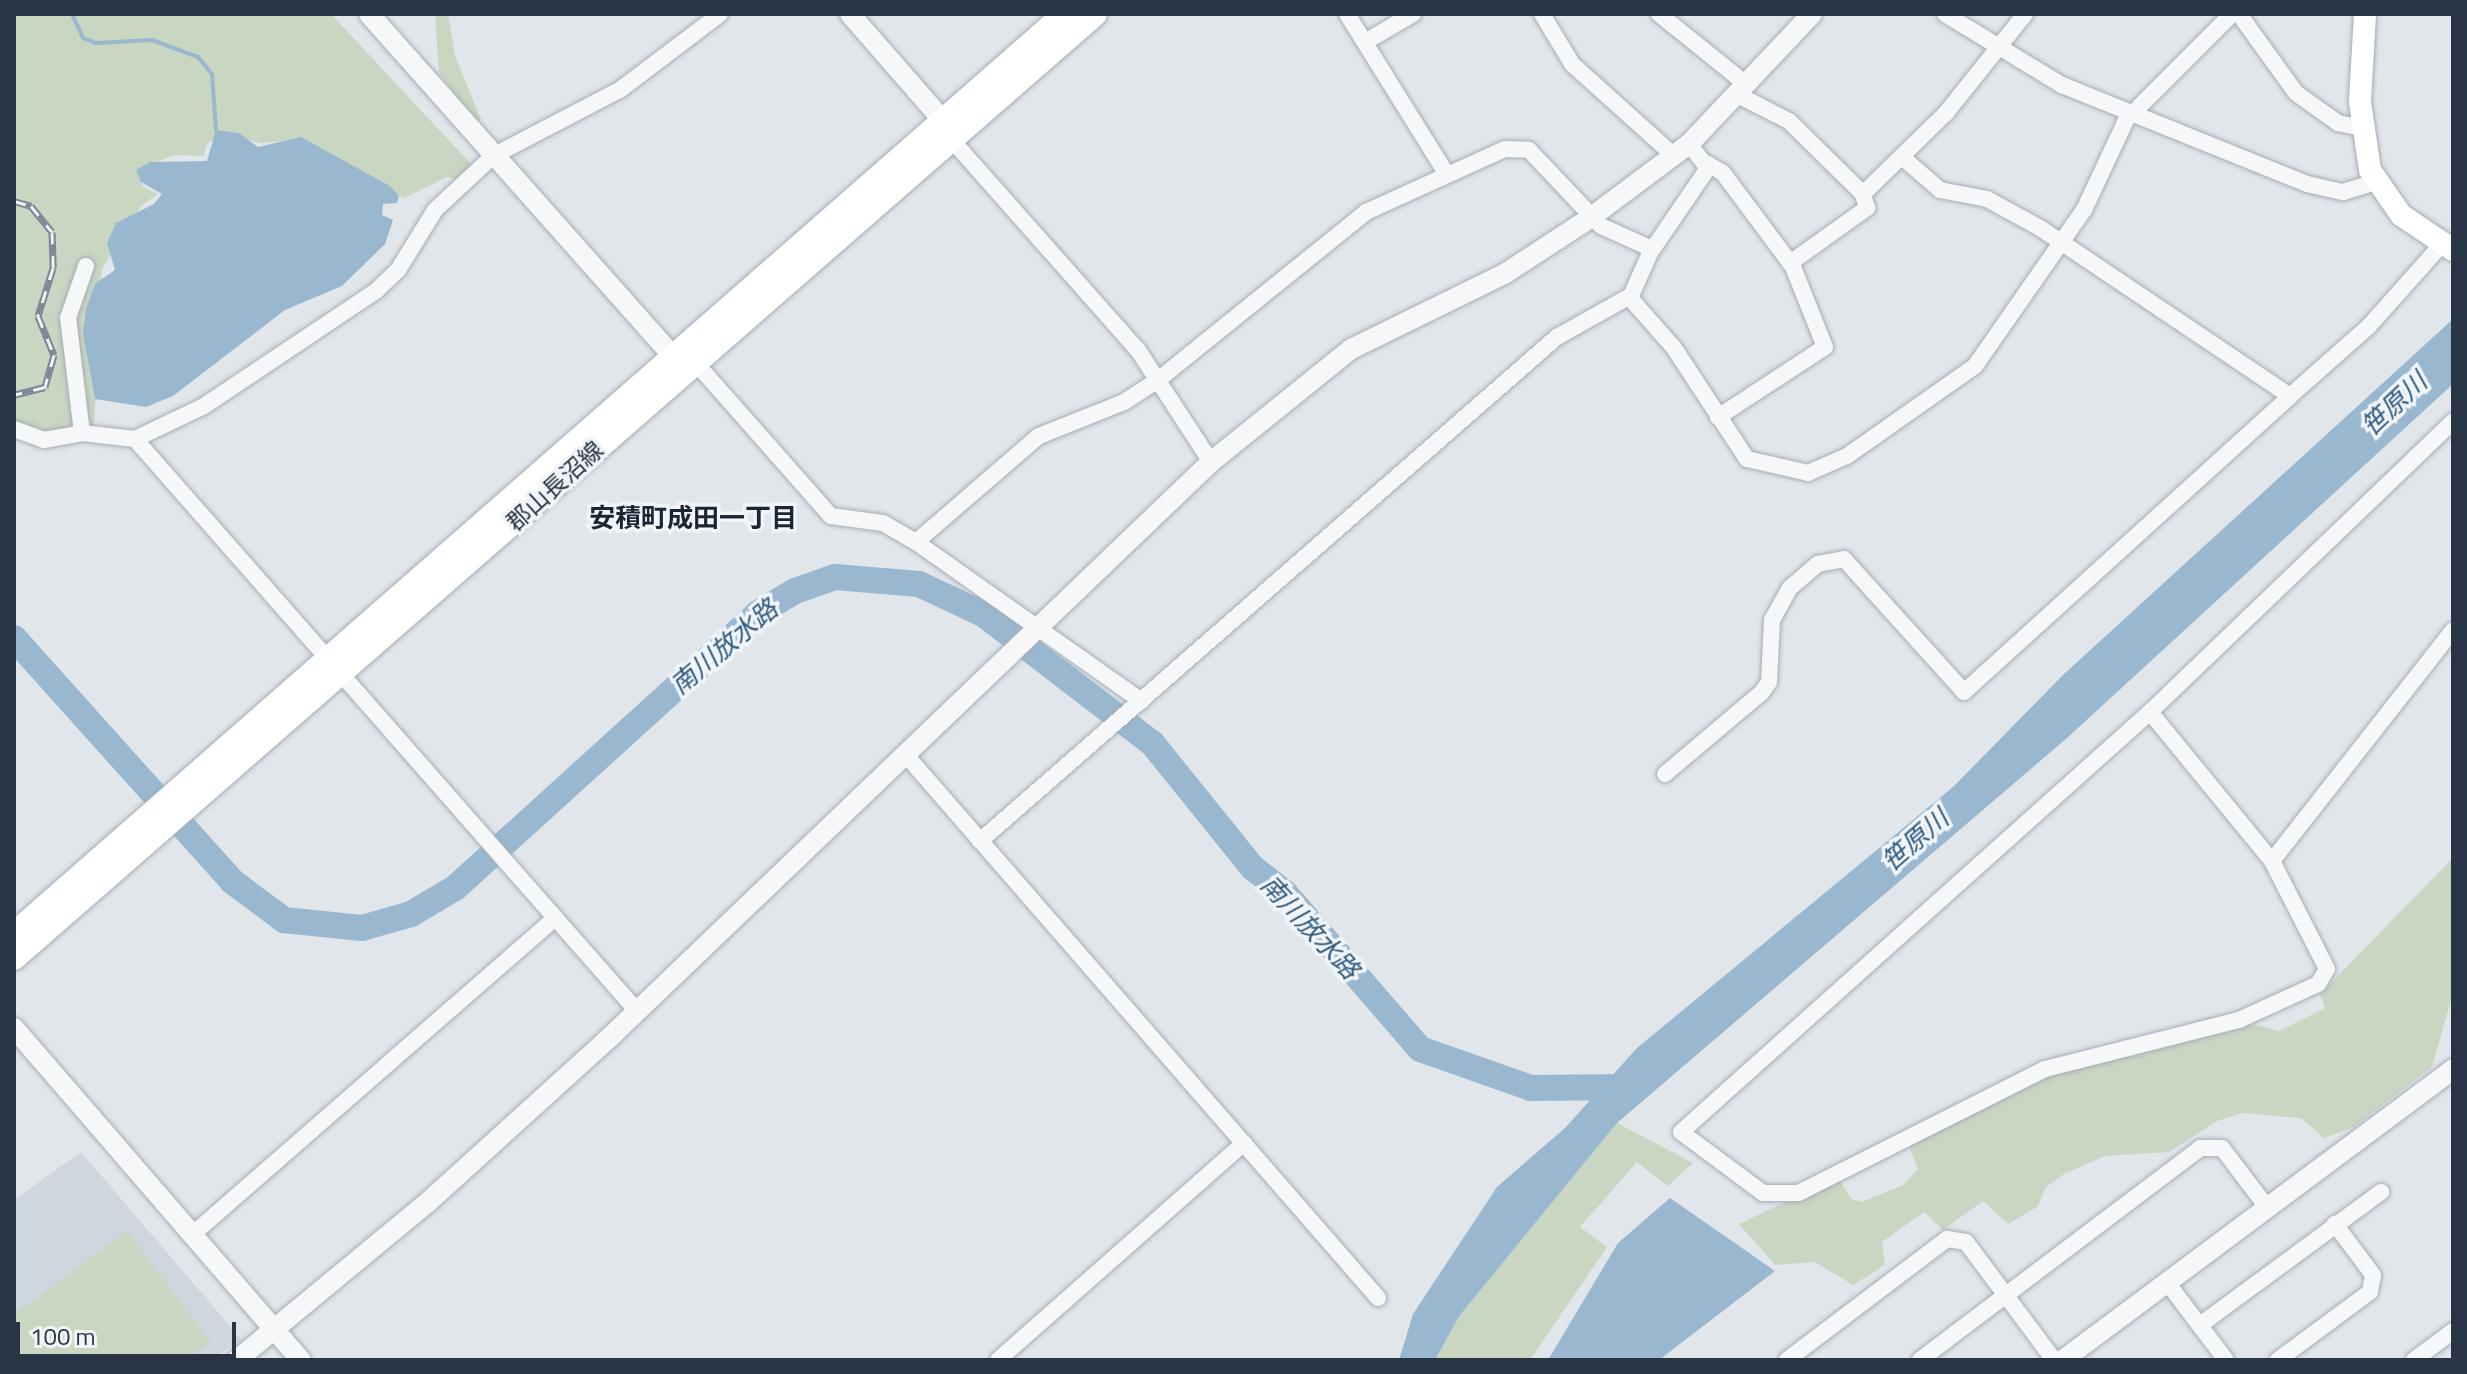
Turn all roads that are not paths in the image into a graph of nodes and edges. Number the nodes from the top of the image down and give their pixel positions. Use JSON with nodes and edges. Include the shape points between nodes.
{"nodes":[{"id":1,"x":369,"y":14,"type":"edge"},
{"id":2,"x":720,"y":14,"type":"edge"},
{"id":3,"x":850,"y":14,"type":"edge"},
{"id":4,"x":1065,"y":14,"type":"edge"},
{"id":5,"x":1095,"y":14,"type":"edge"},
{"id":6,"x":1347,"y":14,"type":"edge"},
{"id":7,"x":1413,"y":14,"type":"edge"},
{"id":8,"x":1542,"y":14,"type":"edge"},
{"id":9,"x":1659,"y":14,"type":"edge"},
{"id":10,"x":1812,"y":14,"type":"edge"},
{"id":11,"x":1945,"y":14,"type":"edge"},
{"id":12,"x":2025,"y":14,"type":"edge"},
{"id":13,"x":2232,"y":14,"type":"edge"},
{"id":14,"x":2239,"y":14,"type":"edge"},
{"id":15,"x":2365,"y":14,"type":"edge"},
{"id":16,"x":1365,"y":42,"type":"junction"},
{"id":17,"x":1997,"y":48,"type":"junction"},
{"id":18,"x":1741,"y":89,"type":"junction"},
{"id":19,"x":2132,"y":114,"type":"junction"},
{"id":20,"x":2362,"y":128,"type":"junction"},
{"id":21,"x":949,"y":131,"type":"junction"},
{"id":22,"x":1682,"y":150,"type":"junction"},
{"id":23,"x":493,"y":156,"type":"junction"},
{"id":24,"x":1902,"y":157,"type":"junction"},
{"id":25,"x":1708,"y":164,"type":"junction"},
{"id":26,"x":1446,"y":173,"type":"junction"},
{"id":27,"x":2375,"y":182,"type":"junction"},
{"id":28,"x":1863,"y":194,"type":"junction"},
{"id":29,"x":1592,"y":217,"type":"junction"},
{"id":30,"x":2061,"y":244,"type":"junction"},
{"id":31,"x":2449,"y":248,"type":"edge"},
{"id":32,"x":1652,"y":249,"type":"junction"},
{"id":33,"x":1790,"y":263,"type":"junction"},
{"id":34,"x":86,"y":266,"type":"dead end"},
{"id":35,"x":1630,"y":296,"type":"junction"},
{"id":36,"x":684,"y":363,"type":"junction"},
{"id":37,"x":1158,"y":380,"type":"junction"},
{"id":38,"x":2290,"y":396,"type":"junction"},
{"id":39,"x":1718,"y":417,"type":"junction"},
{"id":40,"x":2453,"y":421,"type":"edge"},
{"id":41,"x":14,"y":429,"type":"edge"},
{"id":42,"x":82,"y":433,"type":"junction"},
{"id":43,"x":135,"y":439,"type":"junction"},
{"id":44,"x":1211,"y":462,"type":"junction"},
{"id":45,"x":916,"y":542,"type":"junction"},
{"id":46,"x":1036,"y":628,"type":"junction"},
{"id":47,"x":2453,"y":630,"type":"edge"},
{"id":48,"x":336,"y":666,"type":"junction"},
{"id":49,"x":1141,"y":701,"type":"junction"},
{"id":50,"x":2150,"y":712,"type":"junction"},
{"id":51,"x":905,"y":754,"type":"junction"},
{"id":52,"x":1665,"y":774,"type":"dead end"},
{"id":53,"x":153,"y":824,"type":"junction"},
{"id":54,"x":980,"y":841,"type":"junction"},
{"id":55,"x":2272,"y":861,"type":"junction"},
{"id":56,"x":555,"y":918,"type":"junction"},
{"id":57,"x":14,"y":934,"type":"edge"},
{"id":58,"x":14,"y":958,"type":"edge"},
{"id":59,"x":637,"y":1011,"type":"junction"},
{"id":60,"x":14,"y":1028,"type":"edge"},
{"id":61,"x":2453,"y":1069,"type":"edge"},
{"id":62,"x":1244,"y":1143,"type":"junction"},
{"id":63,"x":2381,"y":1192,"type":"dead end"},
{"id":64,"x":2266,"y":1206,"type":"junction"},
{"id":65,"x":2335,"y":1224,"type":"junction"},
{"id":66,"x":193,"y":1234,"type":"junction"},
{"id":67,"x":2166,"y":1281,"type":"junction"},
{"id":68,"x":2007,"y":1295,"type":"junction"},
{"id":69,"x":1378,"y":1298,"type":"dead end"},
{"id":70,"x":2200,"y":1325,"type":"junction"},
{"id":71,"x":276,"y":1330,"type":"junction"},
{"id":72,"x":2453,"y":1331,"type":"edge"},
{"id":73,"x":1799,"y":1357,"type":"edge"},
{"id":74,"x":2218,"y":1357,"type":"edge"},
{"id":75,"x":237,"y":1360,"type":"edge"},
{"id":76,"x":301,"y":1360,"type":"edge"},
{"id":77,"x":998,"y":1360,"type":"edge"},
{"id":78,"x":1920,"y":1360,"type":"edge"},
{"id":79,"x":2054,"y":1360,"type":"edge"},
{"id":80,"x":2063,"y":1360,"type":"edge"},
{"id":81,"x":2278,"y":1360,"type":"edge"},
{"id":82,"x":2414,"y":1360,"type":"edge"}],
"edges":[{"from":1,"to":23,"type":"street"},
{"from":2,"to":23,"type":"street","via":[[621,89]]},
{"from":3,"to":21,"type":"street"},
{"from":4,"to":21,"type":"main road","name":"郡山長沼線"},
{"from":5,"to":21,"type":"main road","name":"郡山長沼線"},
{"from":6,"to":16,"type":"street"},
{"from":7,"to":16,"type":"street"},
{"from":8,"to":22,"type":"street","via":[[1572,64]]},
{"from":9,"to":18,"type":"street"},
{"from":10,"to":18,"type":"street"},
{"from":11,"to":17,"type":"street"},
{"from":12,"to":17,"type":"street"},
{"from":13,"to":19,"type":"street"},
{"from":14,"to":20,"type":"street","via":[[2296,93],[2338,123]]},
{"from":15,"to":20,"type":"main road"},
{"from":16,"to":26,"type":"street"},
{"from":17,"to":19,"type":"street"},
{"from":17,"to":24,"type":"street"},
{"from":18,"to":22,"type":"street"},
{"from":18,"to":28,"type":"street","via":[[1789,121]]},
{"from":19,"to":27,"type":"street","via":[[2321,189],[2343,192]]},
{"from":19,"to":30,"type":"street"},
{"from":20,"to":27,"type":"main road"},
{"from":21,"to":36,"type":"main road","name":"郡山長沼線"},
{"from":21,"to":37,"type":"street"},
{"from":22,"to":25,"type":"street"},
{"from":22,"to":29,"type":"street"},
{"from":23,"to":36,"type":"street"},
{"from":23,"to":43,"type":"street","via":[[451,191],[398,270],[376,291],[204,406]]},
{"from":24,"to":28,"type":"street"},
{"from":24,"to":30,"type":"street","via":[[1940,190],[1992,201]]},
{"from":25,"to":32,"type":"street"},
{"from":25,"to":33,"type":"street","via":[[1723,173]]},
{"from":26,"to":29,"type":"street","via":[[1505,149],[1529,150]]},
{"from":26,"to":37,"type":"street","via":[[1348,224]]},
{"from":27,"to":31,"type":"main road","via":[[2401,215]]},
{"from":28,"to":33,"type":"street","via":[[1867,208]]},
{"from":29,"to":32,"type":"street","via":[[1610,232]]},
{"from":29,"to":44,"type":"street","via":[[1506,273],[1351,349]]},
{"from":30,"to":38,"type":"street"},
{"from":30,"to":39,"type":"street","via":[[1975,366],[1824,469],[1794,474],[1755,464]]},
{"from":31,"to":38,"type":"street"},
{"from":32,"to":35,"type":"street"},
{"from":33,"to":39,"type":"street","via":[[1825,347]]},
{"from":34,"to":42,"type":"street","via":[[68,318]]},
{"from":35,"to":39,"type":"street","via":[[1674,348]]},
{"from":35,"to":49,"type":"street","via":[[1557,337]]},
{"from":36,"to":45,"type":"street","via":[[831,516],[883,523]]},
{"from":36,"to":48,"type":"main road","name":"郡山長沼線"},
{"from":37,"to":44,"type":"street"},
{"from":37,"to":45,"type":"street","via":[[1124,402],[1039,436]]},
{"from":38,"to":52,"type":"street","via":[[1964,692],[1844,559],[1818,564],[1790,588],[1772,620],[1769,682],[1762,692]]},
{"from":40,"to":50,"type":"street"},
{"from":41,"to":42,"type":"street","via":[[44,440]]},
{"from":42,"to":43,"type":"street"},
{"from":43,"to":48,"type":"street"},
{"from":44,"to":46,"type":"street"},
{"from":45,"to":46,"type":"street"},
{"from":46,"to":49,"type":"street"},
{"from":46,"to":51,"type":"street"},
{"from":47,"to":55,"type":"street"},
{"from":48,"to":53,"type":"main road","name":"郡山長沼線"},
{"from":48,"to":56,"type":"street"},
{"from":49,"to":54,"type":"street"},
{"from":50,"to":55,"type":"street"},
{"from":50,"to":55,"type":"street","via":[[1681,1132],[1763,1193],[1798,1193],[2045,1069],[2073,1059],[2132,1052],[2289,1000],[2318,984],[2327,969]]},
{"from":51,"to":54,"type":"street"},
{"from":51,"to":59,"type":"street"},
{"from":53,"to":57,"type":"main road","name":"郡山長沼線"},
{"from":53,"to":58,"type":"main road","name":"郡山長沼線"},
{"from":54,"to":62,"type":"street"},
{"from":56,"to":59,"type":"street"},
{"from":56,"to":66,"type":"street"},
{"from":59,"to":71,"type":"street"},
{"from":60,"to":66,"type":"street"},
{"from":61,"to":64,"type":"street"},
{"from":62,"to":69,"type":"street"},
{"from":62,"to":77,"type":"street"},
{"from":63,"to":65,"type":"street"},
{"from":64,"to":67,"type":"street"},
{"from":64,"to":68,"type":"street","via":[[2222,1148],[2205,1146]]},
{"from":65,"to":70,"type":"street"},
{"from":65,"to":81,"type":"street","via":[[2373,1275],[2370,1292]]},
{"from":66,"to":71,"type":"street"},
{"from":67,"to":70,"type":"street"},
{"from":67,"to":80,"type":"street"},
{"from":68,"to":73,"type":"street","via":[[1966,1242],[1947,1239]]},
{"from":68,"to":78,"type":"street"},
{"from":68,"to":79,"type":"street"},
{"from":70,"to":74,"type":"street"},
{"from":71,"to":75,"type":"street"},
{"from":71,"to":76,"type":"street"},
{"from":72,"to":82,"type":"street"}]}
